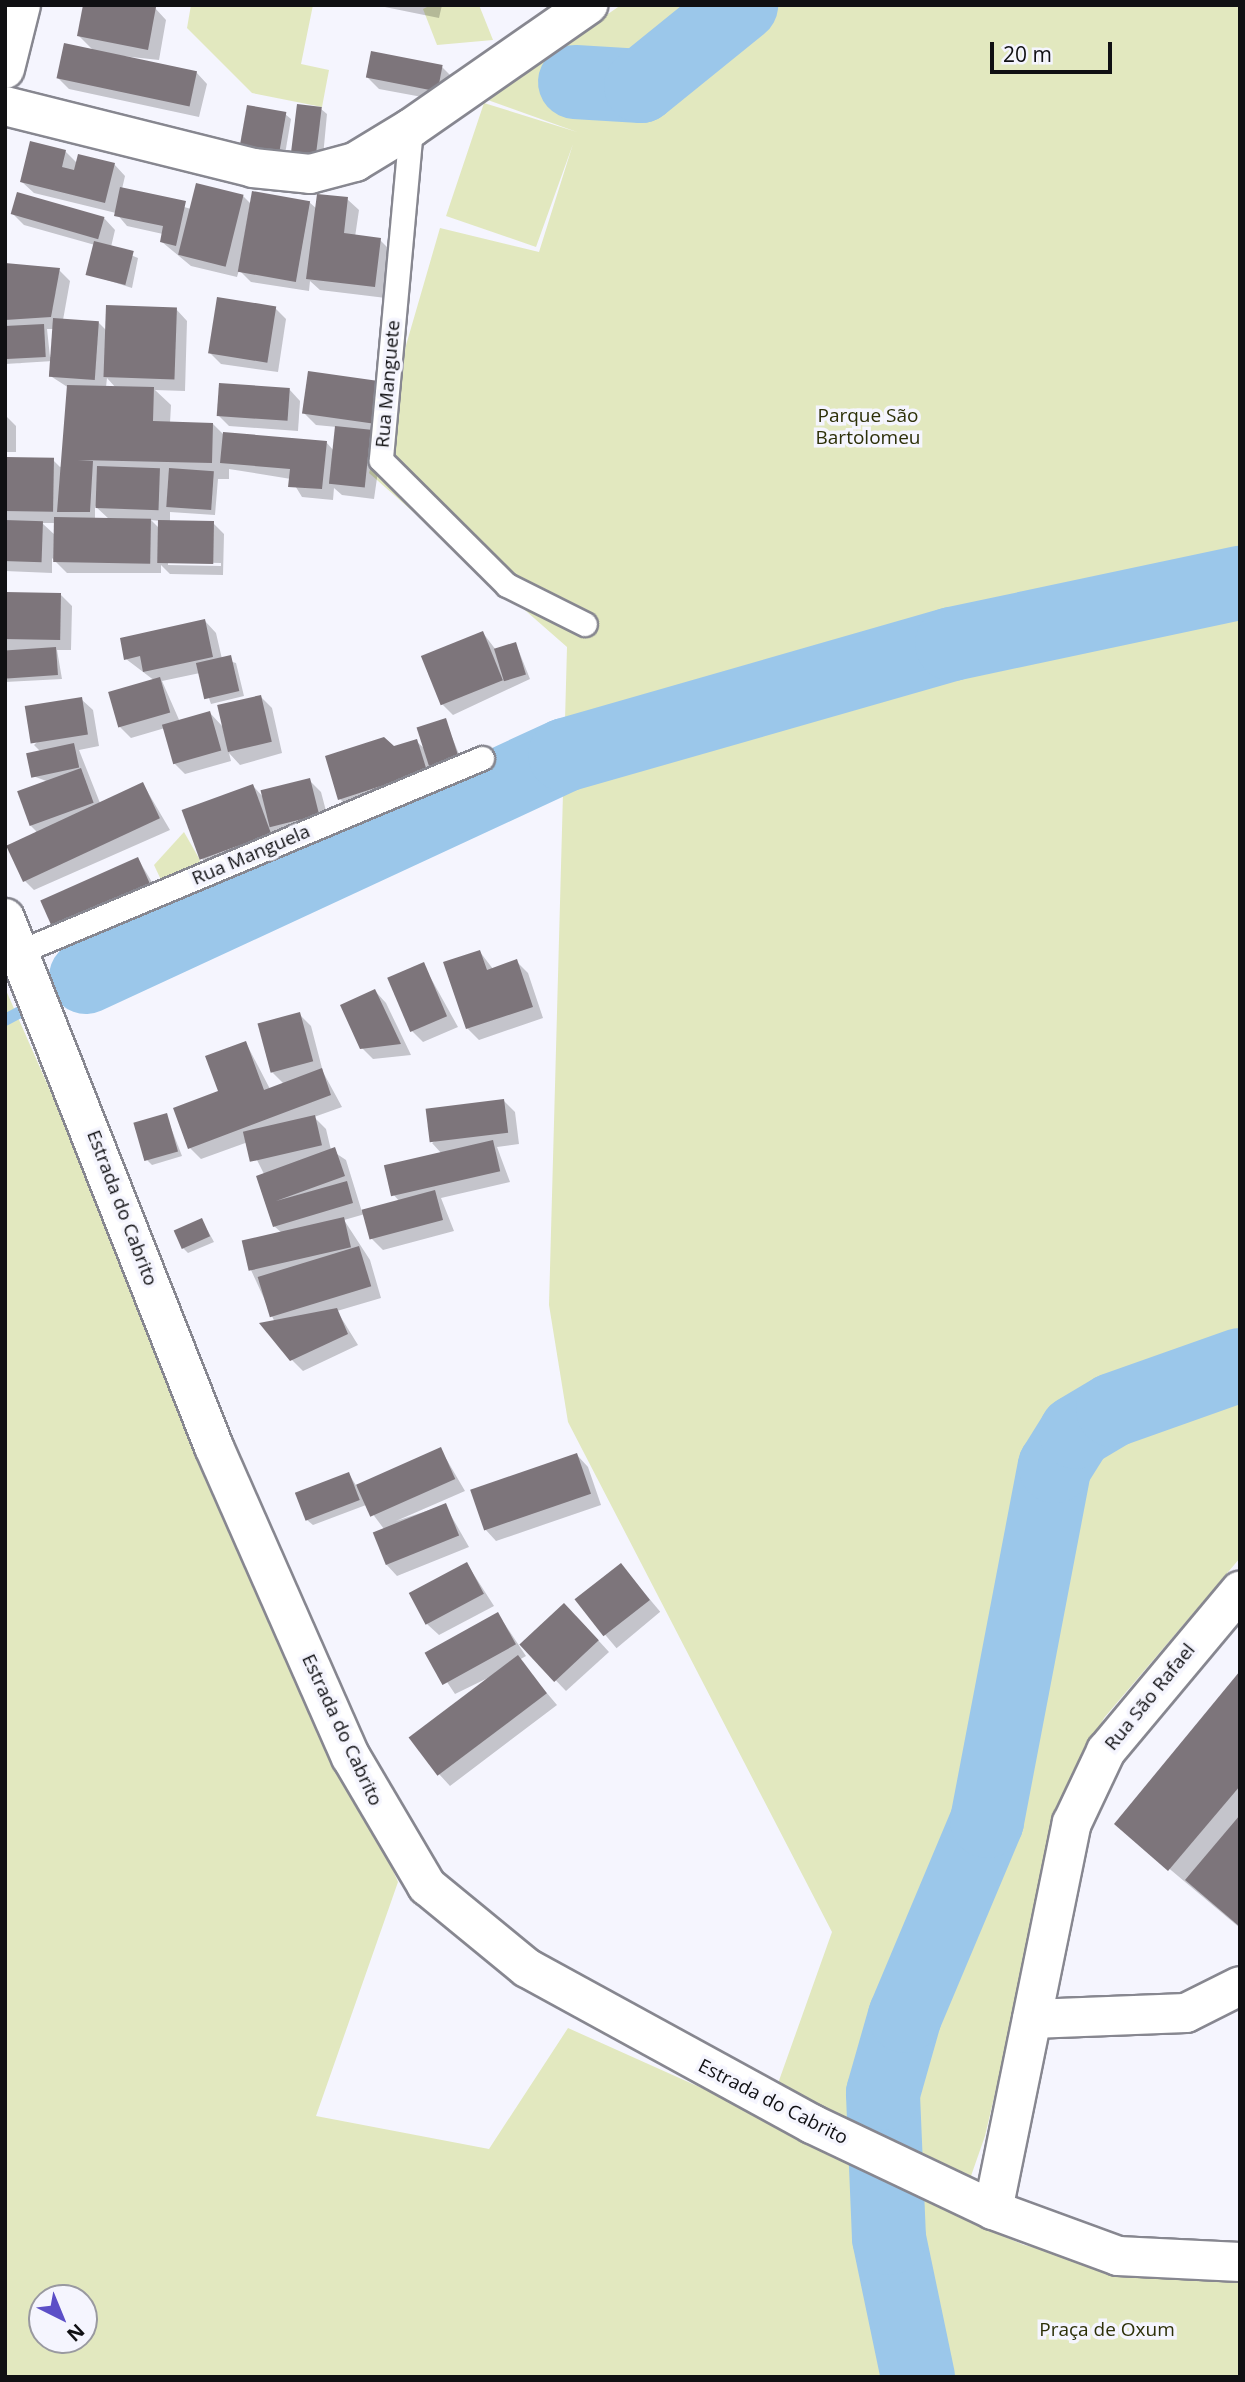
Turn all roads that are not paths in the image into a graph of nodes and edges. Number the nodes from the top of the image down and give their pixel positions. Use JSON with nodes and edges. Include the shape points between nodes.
{"nodes":[{"id":1,"x":21,"y":5,"type":"edge"},
{"id":2,"x":588,"y":5,"type":"edge"},
{"id":3,"x":549,"y":19,"type":"edge"},
{"id":4,"x":5,"y":69,"type":"edge"},
{"id":5,"x":5,"y":106,"type":"edge"},
{"id":6,"x":411,"y":128,"type":"junction"},
{"id":7,"x":585,"y":624,"type":"dead end"},
{"id":8,"x":482,"y":758,"type":"dead end"},
{"id":9,"x":16,"y":944,"type":"edge"},
{"id":10,"x":1240,"y":1591,"type":"edge"},
{"id":11,"x":1240,"y":1986,"type":"edge"},
{"id":12,"x":1032,"y":2019,"type":"junction"},
{"id":13,"x":993,"y":2210,"type":"junction"},
{"id":14,"x":1240,"y":2262,"type":"edge"}],
"edges":[{"from":1,"to":4,"type":"street"},
{"from":2,"to":3,"type":"street"},
{"from":3,"to":6,"type":"street"},
{"from":5,"to":6,"type":"street","via":[[253,167],[310,174],[355,162]]},
{"from":6,"to":7,"type":"lane","name":"Rua Manguete","via":[[381,460],[507,585]]},
{"from":8,"to":9,"type":"lane","name":"Rua Manguela"},
{"from":9,"to":13,"type":"street","name":"Estrada do Cabrito","via":[[215,1447],[351,1758],[427,1886],[527,1968],[812,2124]]},
{"from":10,"to":12,"type":"street","name":"Rua São Rafael","via":[[1140,1706],[1087,1786],[1062,1862]]},
{"from":11,"to":12,"type":"street","via":[[1186,2012]]},
{"from":12,"to":13,"type":"street","name":"Rua São Rafael"},
{"from":13,"to":14,"type":"street","name":"Estrada do Cabrito","via":[[1118,2256]]}]}
